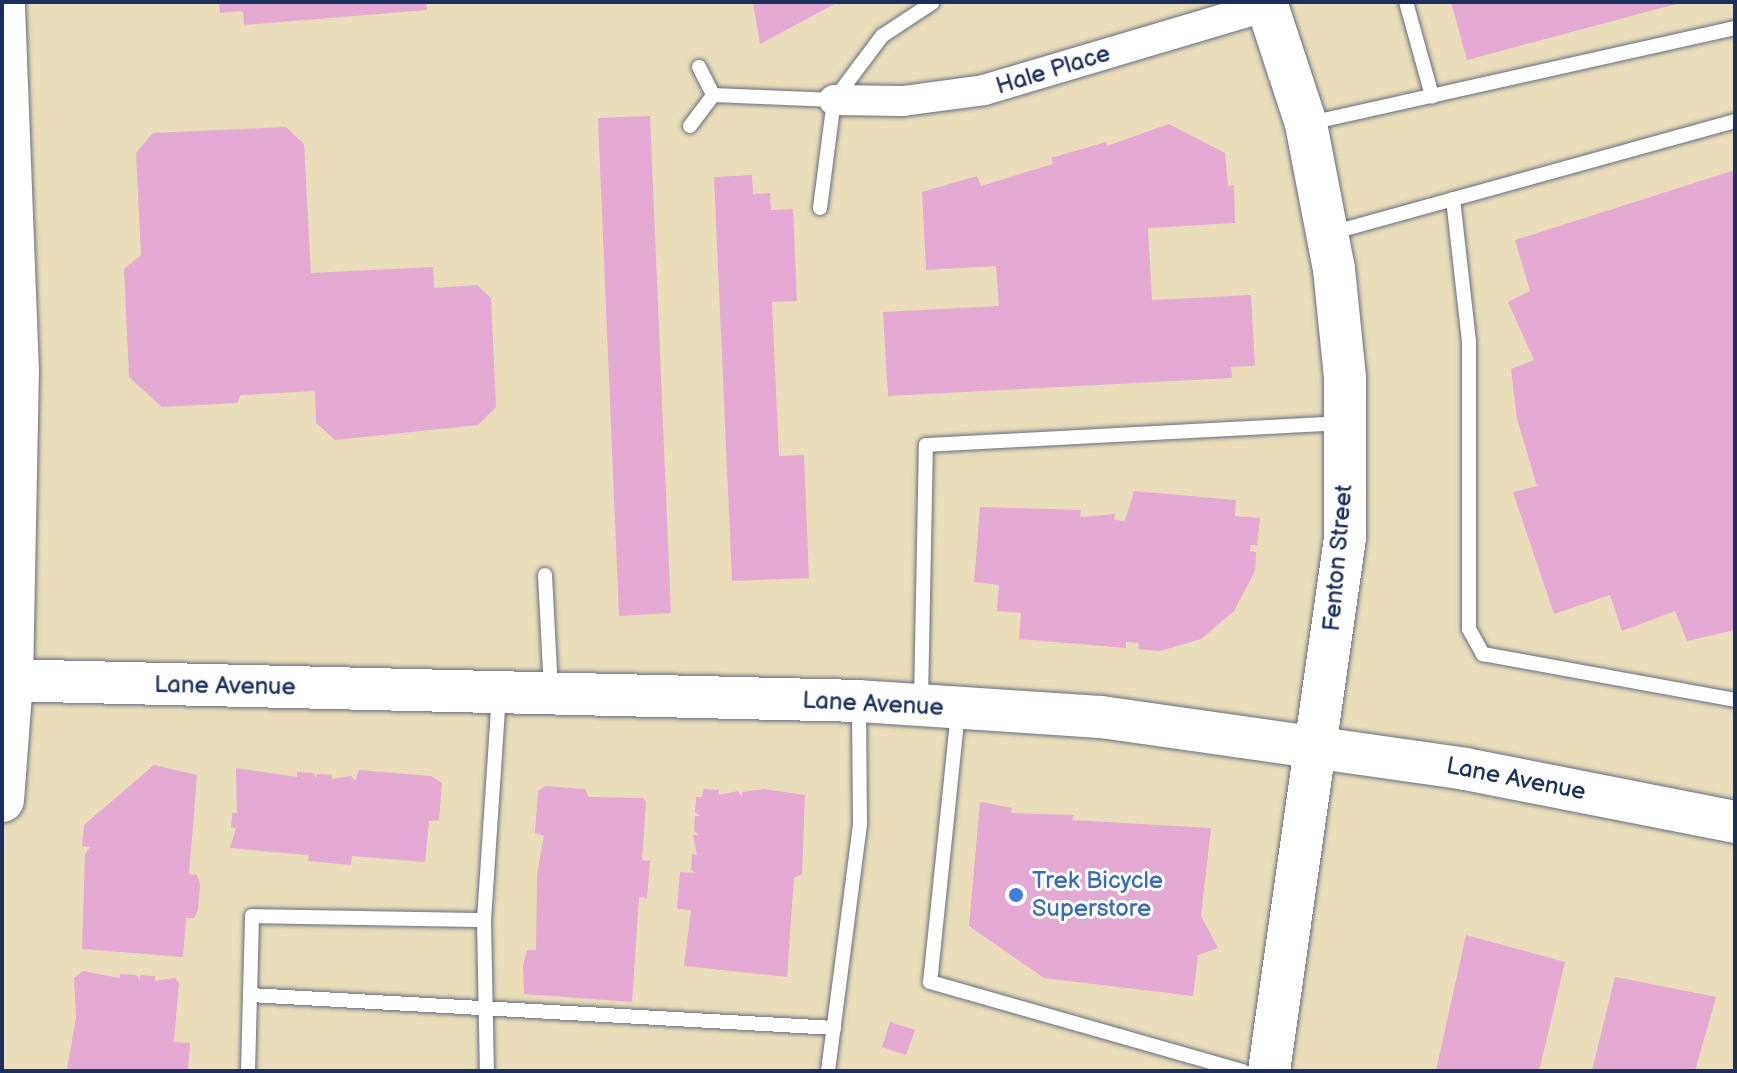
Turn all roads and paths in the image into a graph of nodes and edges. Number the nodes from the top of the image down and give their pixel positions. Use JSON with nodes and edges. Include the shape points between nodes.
{"nodes":[{"id":1,"x":3,"y":2,"type":"edge"},
{"id":2,"x":1406,"y":2,"type":"edge"},
{"id":3,"x":932,"y":3,"type":"edge"},
{"id":4,"x":1266,"y":4,"type":"edge"},
{"id":5,"x":1735,"y":28,"type":"edge"},
{"id":6,"x":699,"y":67,"type":"dead end"},
{"id":7,"x":713,"y":95,"type":"junction"},
{"id":8,"x":1432,"y":96,"type":"junction"},
{"id":9,"x":834,"y":100,"type":"junction"},
{"id":10,"x":1735,"y":121,"type":"edge"},
{"id":11,"x":1306,"y":124,"type":"junction"},
{"id":12,"x":690,"y":126,"type":"dead end"},
{"id":13,"x":1453,"y":199,"type":"junction"},
{"id":14,"x":820,"y":208,"type":"dead end"},
{"id":15,"x":1327,"y":234,"type":"junction"},
{"id":16,"x":1345,"y":423,"type":"junction"},
{"id":17,"x":545,"y":575,"type":"dead end"},
{"id":18,"x":6,"y":680,"type":"edge"},
{"id":19,"x":500,"y":693,"type":"junction"},
{"id":20,"x":552,"y":694,"type":"junction"},
{"id":21,"x":1735,"y":700,"type":"edge"},
{"id":22,"x":859,"y":701,"type":"junction"},
{"id":23,"x":939,"y":707,"type":"junction"},
{"id":24,"x":1318,"y":748,"type":"junction"},
{"id":25,"x":2,"y":800,"type":"edge"},
{"id":26,"x":1735,"y":822,"type":"edge"},
{"id":27,"x":484,"y":920,"type":"junction"},
{"id":28,"x":250,"y":995,"type":"junction"},
{"id":29,"x":485,"y":1008,"type":"junction"},
{"id":30,"x":834,"y":1028,"type":"junction"},
{"id":31,"x":248,"y":1071,"type":"edge"},
{"id":32,"x":487,"y":1071,"type":"edge"},
{"id":33,"x":828,"y":1071,"type":"edge"},
{"id":34,"x":1243,"y":1071,"type":"edge"},
{"id":35,"x":1269,"y":1071,"type":"edge"}],
"edges":[{"from":1,"to":18,"type":"main road","via":[[17,371]]},
{"from":2,"to":8,"type":"lane"},
{"from":3,"to":9,"type":"lane","via":[[882,36]]},
{"from":4,"to":9,"type":"street","name":"Hale Place","via":[[984,90],[903,101]]},
{"from":4,"to":11,"type":"main road","name":"Fenton Street"},
{"from":5,"to":8,"type":"lane"},
{"from":6,"to":7,"type":"lane"},
{"from":7,"to":9,"type":"lane"},
{"from":7,"to":12,"type":"lane"},
{"from":8,"to":11,"type":"lane"},
{"from":9,"to":14,"type":"lane"},
{"from":10,"to":13,"type":"lane"},
{"from":11,"to":15,"type":"main road","name":"Fenton Street"},
{"from":13,"to":15,"type":"lane"},
{"from":13,"to":21,"type":"lane","via":[[1469,341],[1469,629],[1483,654]]},
{"from":15,"to":16,"type":"main road","name":"Fenton Street","via":[[1343,357]]},
{"from":16,"to":23,"type":"lane","via":[[926,445]]},
{"from":16,"to":24,"type":"main road","name":"Fenton Street","via":[[1345,538]]},
{"from":17,"to":20,"type":"lane"},
{"from":18,"to":19,"type":"main road","name":"Lane Avenue"},
{"from":18,"to":25,"type":"main road"},
{"from":19,"to":20,"type":"main road","name":"Lane Avenue"},
{"from":19,"to":27,"type":"lane"},
{"from":20,"to":22,"type":"main road","name":"Lane Avenue"},
{"from":22,"to":23,"type":"main road","name":"Lane Avenue"},
{"from":22,"to":30,"type":"lane","via":[[860,823]]},
{"from":23,"to":24,"type":"main road","name":"Lane Avenue","via":[[1101,717]]},
{"from":23,"to":34,"type":"lane","via":[[930,982]]},
{"from":24,"to":26,"type":"main road","name":"Lane Avenue","via":[[1465,769]]},
{"from":24,"to":35,"type":"main road","name":"Fenton Street"},
{"from":27,"to":28,"type":"lane","via":[[252,916]]},
{"from":27,"to":29,"type":"lane"},
{"from":28,"to":29,"type":"lane"},
{"from":28,"to":31,"type":"lane"},
{"from":29,"to":30,"type":"lane"},
{"from":29,"to":32,"type":"lane"},
{"from":30,"to":33,"type":"lane"}]}
